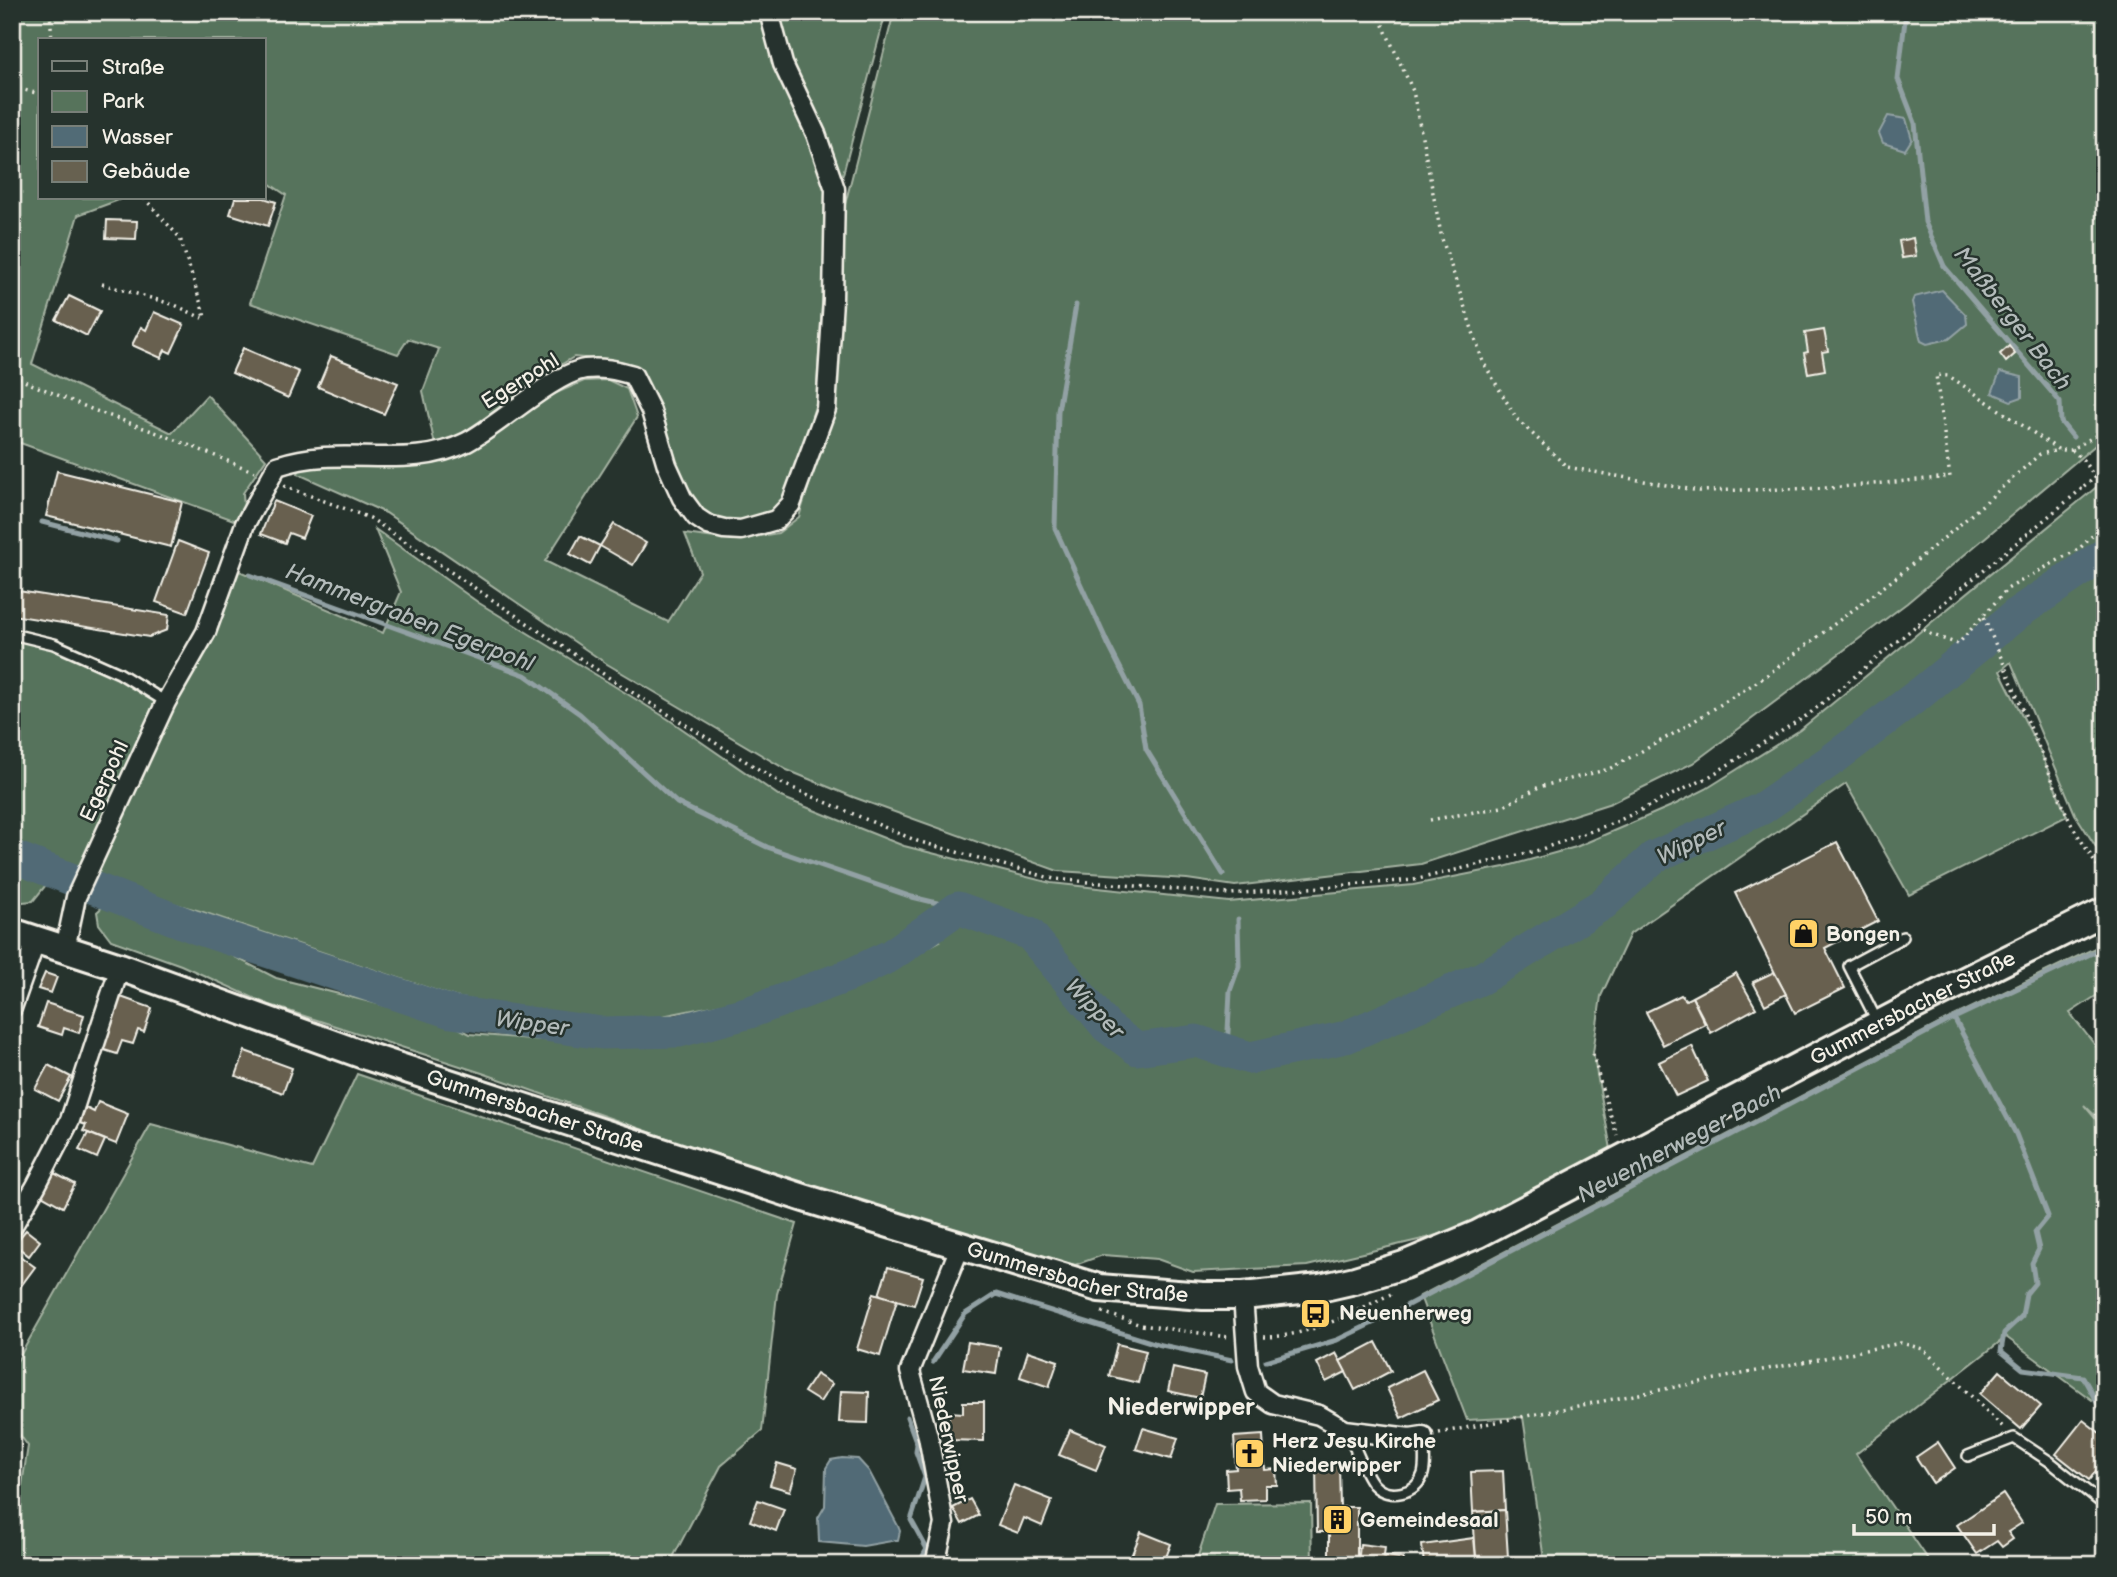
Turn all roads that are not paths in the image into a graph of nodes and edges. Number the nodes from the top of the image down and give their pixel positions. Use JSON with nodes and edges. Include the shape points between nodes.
{"nodes":[{"id":1,"x":769,"y":12,"type":"edge"},
{"id":2,"x":12,"y":634,"type":"edge"},
{"id":3,"x":166,"y":702,"type":"junction"},
{"id":4,"x":2105,"y":911,"type":"edge"},
{"id":5,"x":24,"y":936,"type":"edge"},
{"id":6,"x":1903,"y":937,"type":"dead end"},
{"id":7,"x":65,"y":949,"type":"junction"},
{"id":8,"x":120,"y":967,"type":"junction"},
{"id":9,"x":12,"y":1008,"type":"edge"},
{"id":10,"x":1878,"y":1025,"type":"junction"},
{"id":11,"x":12,"y":1227,"type":"edge"},
{"id":12,"x":960,"y":1247,"type":"junction"},
{"id":13,"x":1243,"y":1296,"type":"junction"},
{"id":14,"x":1345,"y":1430,"type":"junction"},
{"id":15,"x":1423,"y":1436,"type":"joint"},
{"id":16,"x":1968,"y":1456,"type":"dead end"},
{"id":17,"x":2105,"y":1498,"type":"edge"},
{"id":18,"x":935,"y":1565,"type":"edge"}],
"edges":[{"from":1,"to":3,"type":"street","name":"Egerpohl","via":[[783,64],[816,134],[835,189],[826,409],[791,504],[776,520],[741,530],[708,525],[682,498],[651,411],[632,375],[582,369],[466,442],[433,454],[323,457],[277,466],[245,524],[206,632]]},
{"from":2,"to":3,"type":"lane","via":[[54,644],[119,673]]},
{"from":3,"to":7,"type":"street","name":"Egerpohl","via":[[76,897]]},
{"from":4,"to":10,"type":"main road","name":"Gummersbacher Straße"},
{"from":5,"to":7,"type":"main road","name":"Gummersbacher Straße"},
{"from":5,"to":9,"type":"street"},
{"from":6,"to":10,"type":"lane","via":[[1849,966]]},
{"from":7,"to":8,"type":"main road","name":"Gummersbacher Straße"},
{"from":8,"to":11,"type":"street","via":[[69,1120]]},
{"from":8,"to":12,"type":"main road","name":"Gummersbacher Straße","via":[[369,1057]]},
{"from":10,"to":13,"type":"main road","name":"Gummersbacher Straße","via":[[1478,1234],[1404,1265],[1320,1288]]},
{"from":12,"to":13,"type":"main road","name":"Gummersbacher Straße","via":[[1099,1288]]},
{"from":12,"to":18,"type":"street","name":"Niederwipper","via":[[911,1371],[944,1524]]},
{"from":13,"to":14,"type":"street","via":[[1248,1366],[1256,1392],[1273,1404],[1319,1415]]},
{"from":14,"to":15,"type":"street"},
{"from":14,"to":15,"type":"lane","via":[[1369,1478],[1386,1494],[1415,1487],[1423,1476]]},
{"from":16,"to":17,"type":"lane","via":[[2014,1438],[2098,1500]]}]}
